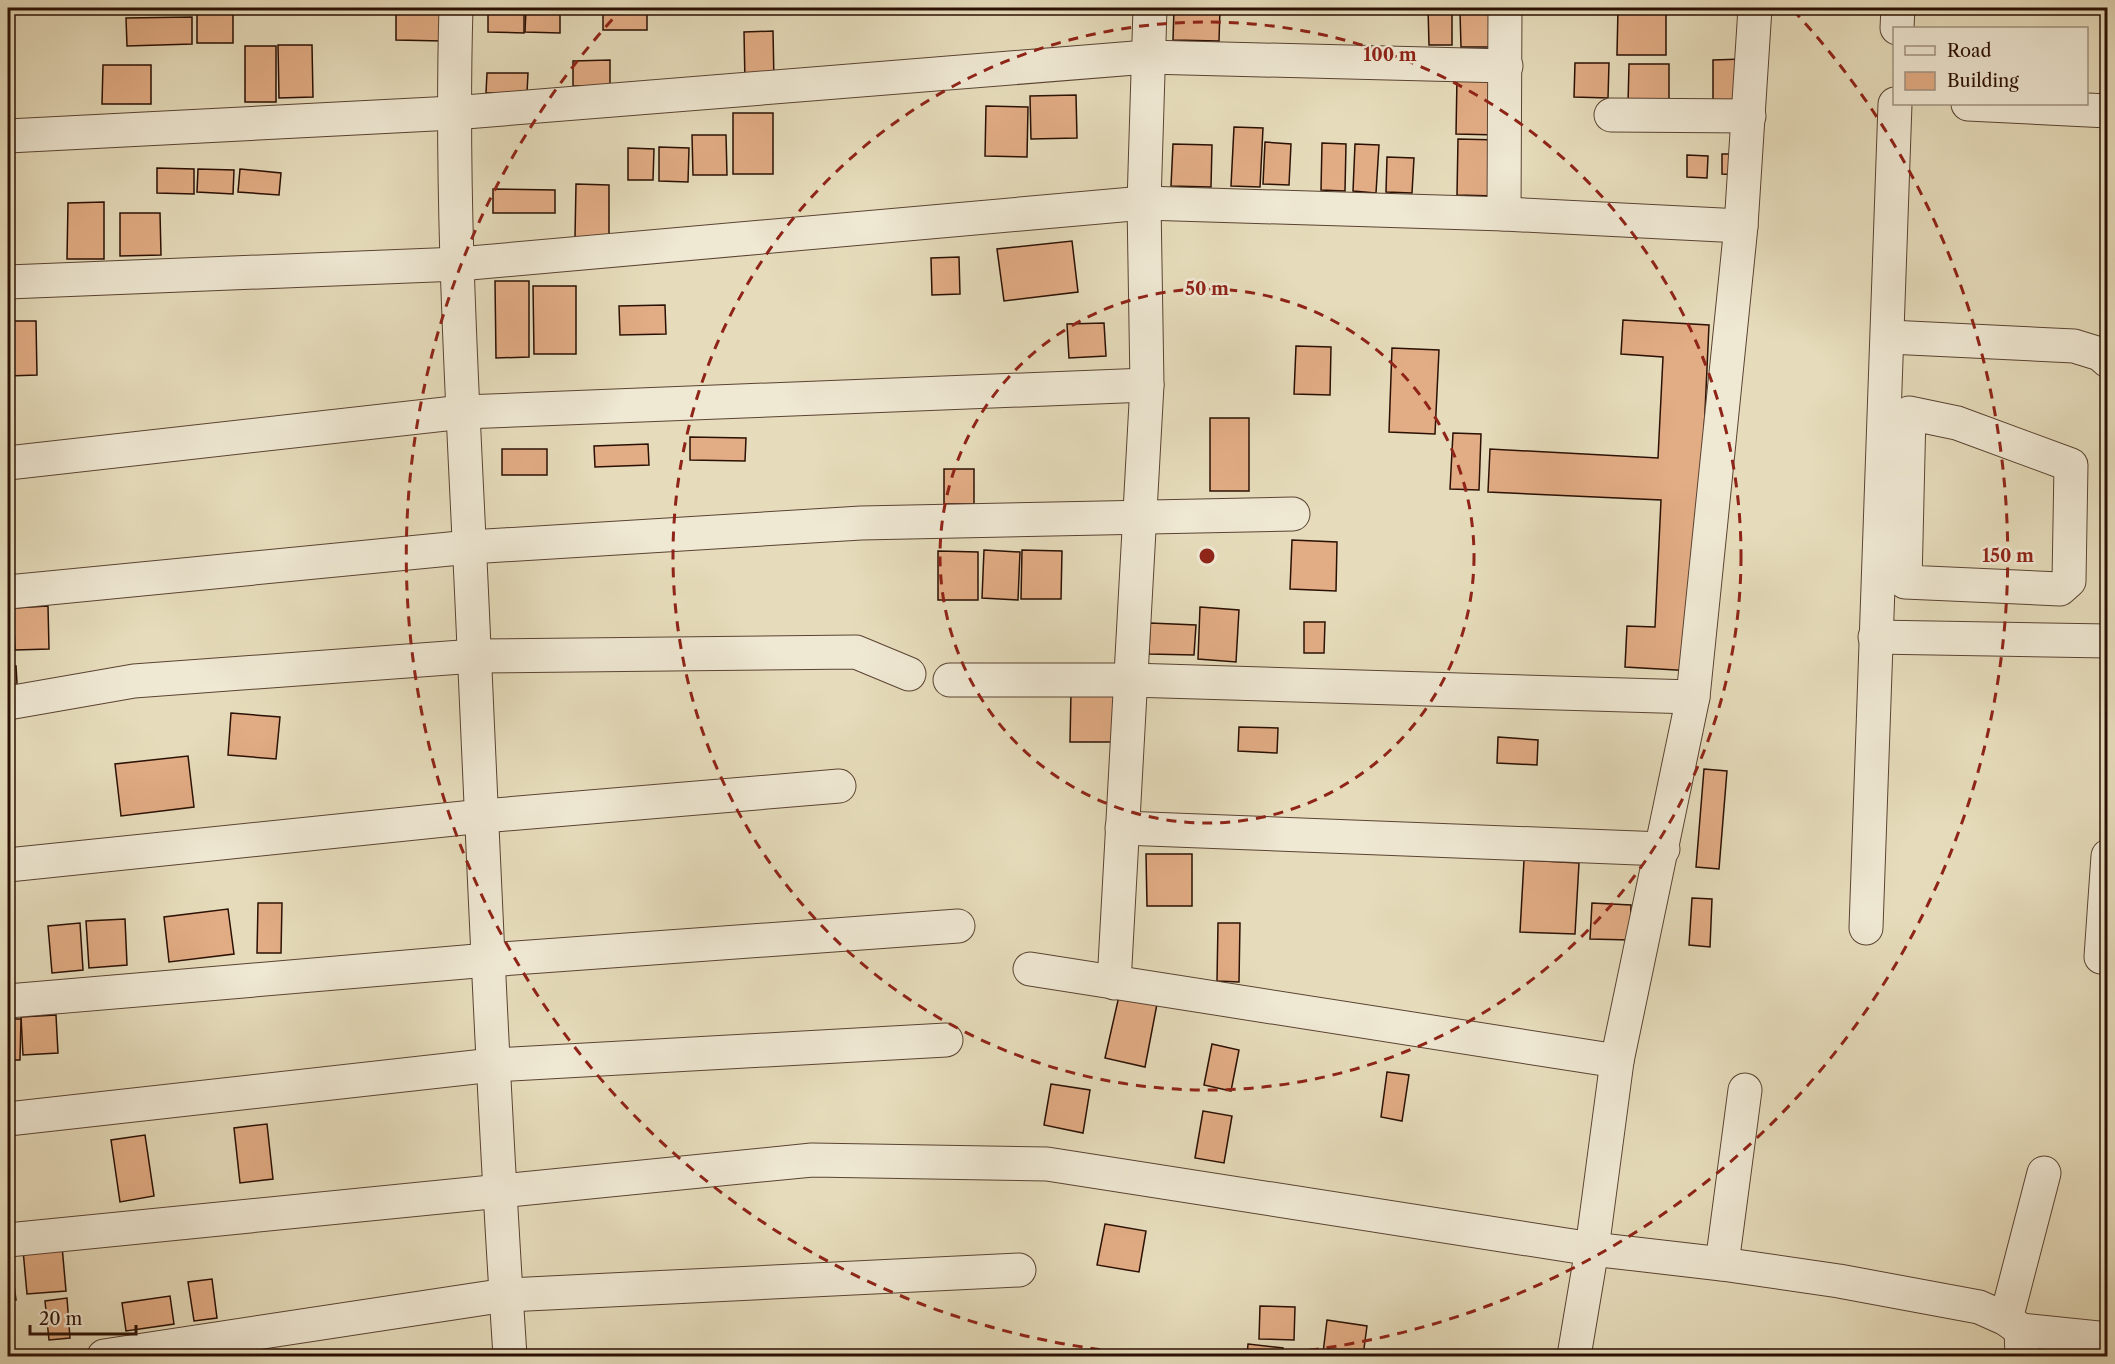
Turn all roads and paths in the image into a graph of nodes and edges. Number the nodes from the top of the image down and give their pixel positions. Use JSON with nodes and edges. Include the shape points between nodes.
{"nodes":[{"id":1,"x":456,"y":8,"type":"edge"},
{"id":2,"x":1150,"y":8,"type":"edge"},
{"id":3,"x":1505,"y":8,"type":"edge"},
{"id":4,"x":1755,"y":8,"type":"edge"},
{"id":5,"x":1898,"y":8,"type":"edge"},
{"id":6,"x":1897,"y":27,"type":"edge"},
{"id":7,"x":1147,"y":57,"type":"junction"},
{"id":8,"x":1506,"y":66,"type":"junction"},
{"id":9,"x":1895,"y":105,"type":"edge"},
{"id":10,"x":1988,"y":105,"type":"edge"},
{"id":11,"x":2108,"y":111,"type":"edge"},
{"id":12,"x":453,"y":113,"type":"junction"},
{"id":13,"x":1611,"y":115,"type":"dead end"},
{"id":14,"x":1749,"y":116,"type":"junction"},
{"id":15,"x":8,"y":136,"type":"edge"},
{"id":16,"x":1144,"y":203,"type":"junction"},
{"id":17,"x":1504,"y":214,"type":"junction"},
{"id":18,"x":1741,"y":226,"type":"junction"},
{"id":19,"x":459,"y":264,"type":"junction"},
{"id":20,"x":8,"y":282,"type":"edge"},
{"id":21,"x":1889,"y":337,"type":"junction"},
{"id":22,"x":2108,"y":361,"type":"edge"},
{"id":23,"x":1147,"y":385,"type":"junction"},
{"id":24,"x":463,"y":412,"type":"junction"},
{"id":25,"x":1896,"y":433,"type":"junction"},
{"id":26,"x":8,"y":463,"type":"edge"},
{"id":27,"x":1293,"y":514,"type":"dead end"},
{"id":28,"x":1139,"y":518,"type":"junction"},
{"id":29,"x":1893,"y":534,"type":"junction"},
{"id":30,"x":470,"y":547,"type":"junction"},
{"id":31,"x":8,"y":592,"type":"edge"},
{"id":32,"x":1875,"y":637,"type":"junction"},
{"id":33,"x":2108,"y":641,"type":"edge"},
{"id":34,"x":475,"y":656,"type":"junction"},
{"id":35,"x":909,"y":674,"type":"dead end"},
{"id":36,"x":950,"y":680,"type":"dead end"},
{"id":37,"x":1130,"y":680,"type":"junction"},
{"id":38,"x":1693,"y":697,"type":"junction"},
{"id":39,"x":8,"y":703,"type":"edge"},
{"id":40,"x":838,"y":786,"type":"dead end"},
{"id":41,"x":483,"y":816,"type":"junction"},
{"id":42,"x":1122,"y":828,"type":"junction"},
{"id":43,"x":1663,"y":849,"type":"junction"},
{"id":44,"x":2108,"y":856,"type":"edge"},
{"id":45,"x":8,"y":865,"type":"edge"},
{"id":46,"x":958,"y":926,"type":"dead end"},
{"id":47,"x":1866,"y":928,"type":"dead end"},
{"id":48,"x":2101,"y":957,"type":"dead end"},
{"id":49,"x":488,"y":960,"type":"junction"},
{"id":50,"x":1030,"y":969,"type":"dead end"},
{"id":51,"x":1114,"y":983,"type":"junction"},
{"id":52,"x":8,"y":1001,"type":"edge"},
{"id":53,"x":946,"y":1040,"type":"dead end"},
{"id":54,"x":1617,"y":1061,"type":"junction"},
{"id":55,"x":493,"y":1065,"type":"junction"},
{"id":56,"x":1745,"y":1090,"type":"dead end"},
{"id":57,"x":8,"y":1119,"type":"edge"},
{"id":58,"x":2044,"y":1173,"type":"dead end"},
{"id":59,"x":499,"y":1192,"type":"junction"},
{"id":60,"x":8,"y":1240,"type":"edge"},
{"id":61,"x":1593,"y":1249,"type":"junction"},
{"id":62,"x":1722,"y":1264,"type":"junction"},
{"id":63,"x":1019,"y":1270,"type":"dead end"},
{"id":64,"x":506,"y":1295,"type":"junction"},
{"id":65,"x":2016,"y":1335,"type":"edge"},
{"id":66,"x":2108,"y":1339,"type":"edge"},
{"id":67,"x":104,"y":1356,"type":"edge"},
{"id":68,"x":510,"y":1356,"type":"edge"},
{"id":69,"x":1574,"y":1356,"type":"edge"}],
"edges":[{"from":1,"to":12,"type":"street"},
{"from":2,"to":7,"type":"street"},
{"from":3,"to":8,"type":"street"},
{"from":4,"to":14,"type":"street"},
{"from":5,"to":6,"type":"street"},
{"from":7,"to":8,"type":"street"},
{"from":7,"to":12,"type":"street"},
{"from":7,"to":16,"type":"street"},
{"from":8,"to":17,"type":"street"},
{"from":9,"to":21,"type":"street"},
{"from":10,"to":11,"type":"street"},
{"from":12,"to":15,"type":"street"},
{"from":12,"to":19,"type":"street"},
{"from":13,"to":14,"type":"street"},
{"from":14,"to":18,"type":"street"},
{"from":16,"to":17,"type":"street"},
{"from":16,"to":19,"type":"street"},
{"from":16,"to":23,"type":"street"},
{"from":17,"to":18,"type":"street"},
{"from":18,"to":38,"type":"street"},
{"from":19,"to":20,"type":"street"},
{"from":19,"to":24,"type":"street"},
{"from":21,"to":22,"type":"street","via":[[2074,346],[2100,354]]},
{"from":21,"to":25,"type":"street"},
{"from":23,"to":24,"type":"street"},
{"from":23,"to":28,"type":"street"},
{"from":24,"to":26,"type":"street"},
{"from":24,"to":30,"type":"street"},
{"from":25,"to":29,"type":"street"},
{"from":25,"to":29,"type":"street","via":[[1909,413],[1957,423],[2071,465],[2069,581],[2060,589],[1905,582]]},
{"from":27,"to":28,"type":"street"},
{"from":28,"to":30,"type":"street","via":[[861,523]]},
{"from":28,"to":37,"type":"street"},
{"from":29,"to":32,"type":"street"},
{"from":30,"to":31,"type":"street"},
{"from":30,"to":34,"type":"street"},
{"from":32,"to":33,"type":"street"},
{"from":32,"to":47,"type":"street"},
{"from":34,"to":35,"type":"street","via":[[856,652]]},
{"from":34,"to":39,"type":"street","via":[[134,681]]},
{"from":34,"to":41,"type":"street"},
{"from":36,"to":37,"type":"street"},
{"from":37,"to":38,"type":"street"},
{"from":37,"to":42,"type":"street"},
{"from":38,"to":43,"type":"street"},
{"from":40,"to":41,"type":"street"},
{"from":41,"to":45,"type":"street"},
{"from":41,"to":49,"type":"street"},
{"from":42,"to":43,"type":"street"},
{"from":42,"to":51,"type":"street"},
{"from":43,"to":54,"type":"street"},
{"from":44,"to":48,"type":"street"},
{"from":46,"to":49,"type":"street"},
{"from":49,"to":52,"type":"street"},
{"from":49,"to":55,"type":"street"},
{"from":50,"to":51,"type":"street"},
{"from":51,"to":54,"type":"street"},
{"from":53,"to":55,"type":"street"},
{"from":54,"to":61,"type":"street"},
{"from":55,"to":57,"type":"street"},
{"from":55,"to":59,"type":"street"},
{"from":56,"to":62,"type":"street"},
{"from":58,"to":65,"type":"street"},
{"from":59,"to":60,"type":"street"},
{"from":59,"to":61,"type":"street","via":[[812,1160],[1047,1164]]},
{"from":59,"to":64,"type":"street"},
{"from":61,"to":62,"type":"street"},
{"from":61,"to":69,"type":"street"},
{"from":62,"to":65,"type":"street","via":[[1979,1307]]},
{"from":63,"to":64,"type":"street"},
{"from":64,"to":67,"type":"street"},
{"from":64,"to":68,"type":"street"},
{"from":65,"to":66,"type":"street"}]}
